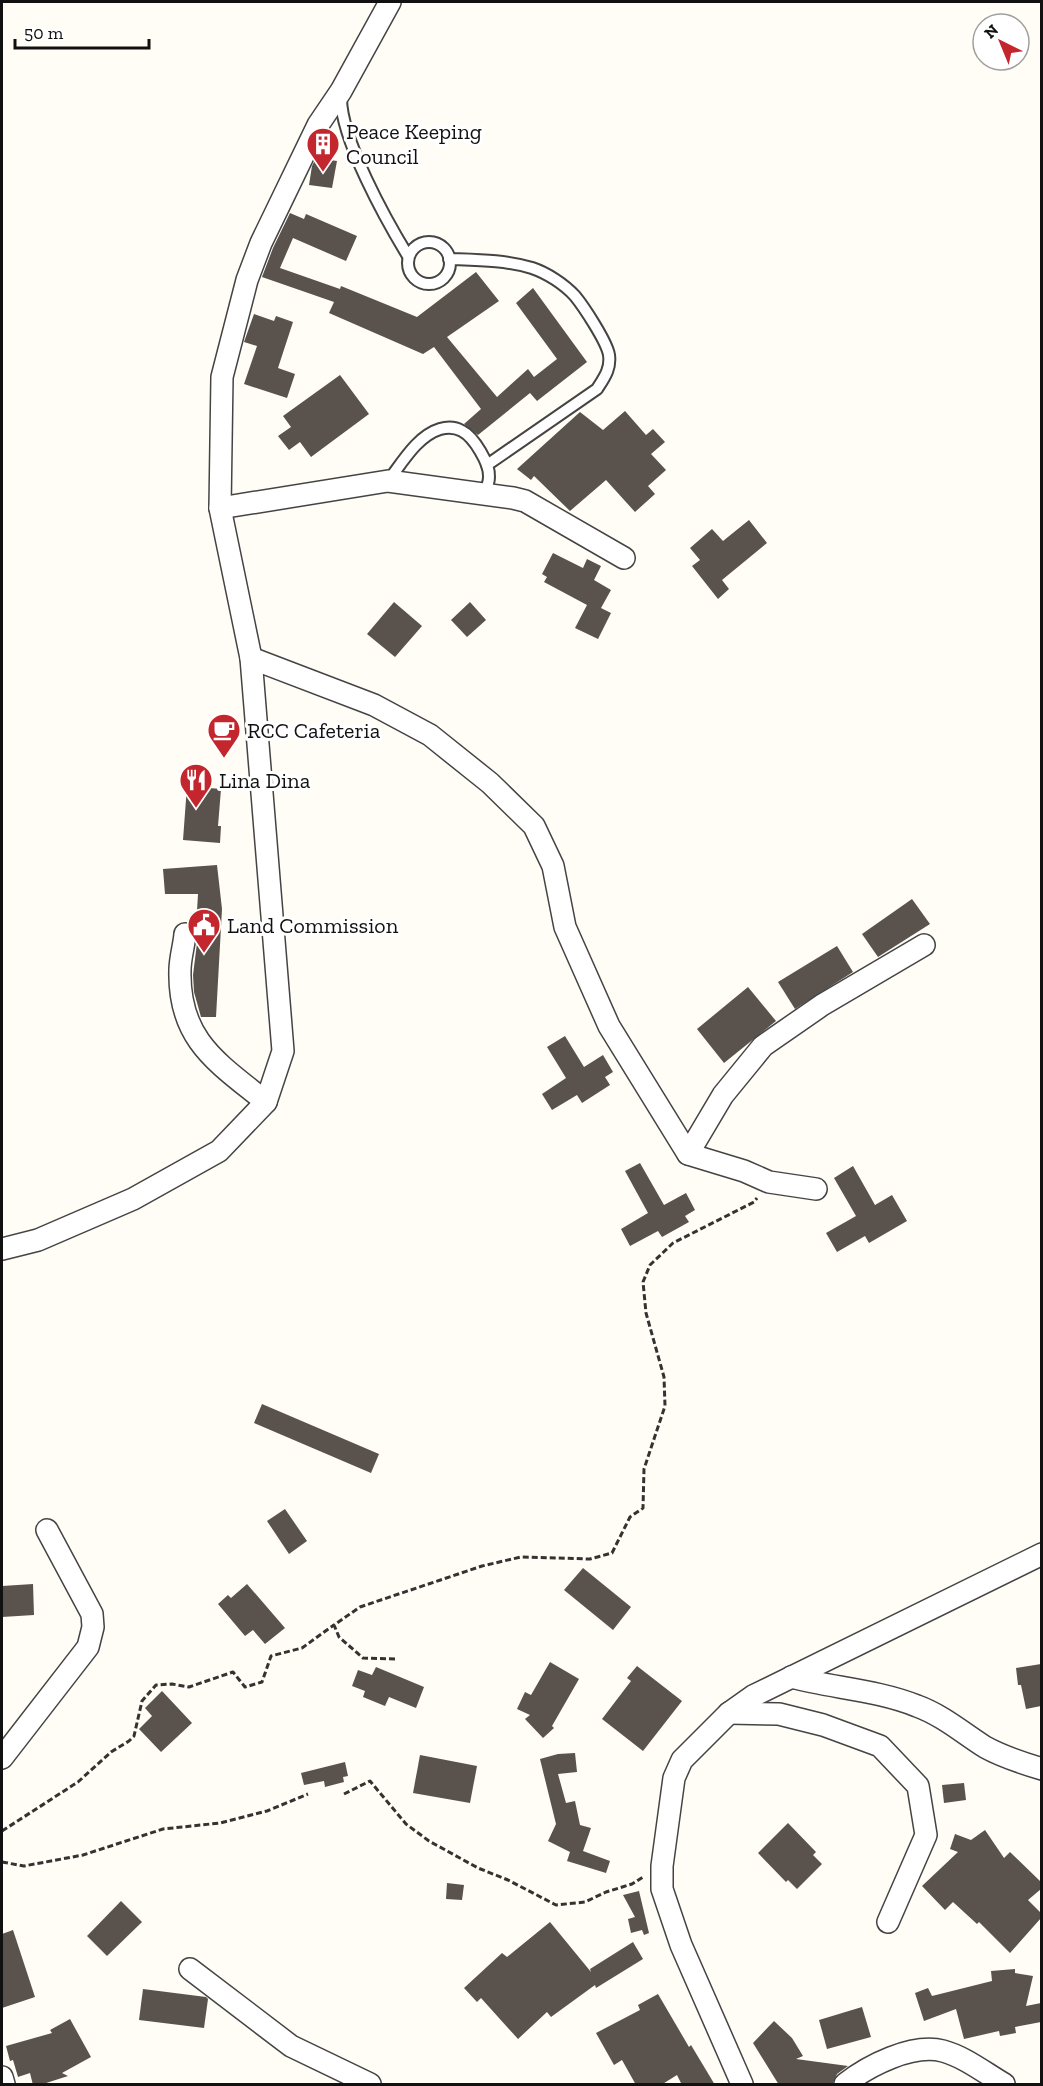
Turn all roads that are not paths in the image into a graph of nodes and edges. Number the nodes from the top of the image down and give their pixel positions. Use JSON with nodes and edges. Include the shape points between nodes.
{"nodes":[{"id":1,"x":390,"y":2,"type":"edge"},
{"id":2,"x":341,"y":91,"type":"junction"},
{"id":3,"x":408,"y":256,"type":"junction"},
{"id":4,"x":449,"y":259,"type":"junction"},
{"id":5,"x":487,"y":465,"type":"junction"},
{"id":6,"x":388,"y":481,"type":"junction"},
{"id":7,"x":484,"y":495,"type":"junction"},
{"id":8,"x":220,"y":508,"type":"junction"},
{"id":9,"x":624,"y":558,"type":"dead end"},
{"id":10,"x":251,"y":658,"type":"junction"},
{"id":11,"x":185,"y":934,"type":"dead end"},
{"id":12,"x":924,"y":945,"type":"dead end"},
{"id":13,"x":266,"y":1102,"type":"junction"},
{"id":14,"x":688,"y":1155,"type":"junction"},
{"id":15,"x":816,"y":1189,"type":"dead end"},
{"id":16,"x":2,"y":1249,"type":"edge"},
{"id":17,"x":47,"y":1530,"type":"dead end"},
{"id":18,"x":1041,"y":1554,"type":"edge"},
{"id":19,"x":791,"y":1677,"type":"junction"},
{"id":20,"x":729,"y":1713,"type":"junction"},
{"id":21,"x":2,"y":1758,"type":"edge"},
{"id":22,"x":1041,"y":1769,"type":"edge"},
{"id":23,"x":888,"y":1922,"type":"dead end"},
{"id":24,"x":190,"y":1969,"type":"dead end"},
{"id":25,"x":2,"y":2077,"type":"edge"},
{"id":26,"x":4,"y":2085,"type":"edge"},
{"id":27,"x":370,"y":2085,"type":"edge"},
{"id":28,"x":742,"y":2085,"type":"edge"},
{"id":29,"x":845,"y":2085,"type":"edge"},
{"id":30,"x":1004,"y":2085,"type":"edge"}],
"edges":[{"from":1,"to":2,"type":"street"},
{"from":2,"to":3,"type":"lane","via":[[341,109],[362,166]]},
{"from":2,"to":8,"type":"street","via":[[299,162],[247,280],[222,377]]},
{"from":3,"to":4,"type":"lane","via":[[424,242],[444,249]]},
{"from":3,"to":4,"type":"lane","via":[[413,277],[433,284],[448,270]]},
{"from":4,"to":5,"type":"lane","via":[[533,268],[556,280],[574,296],[607,344],[608,373],[597,389]]},
{"from":5,"to":6,"type":"lane","via":[[467,435],[450,427],[426,436]]},
{"from":5,"to":7,"type":"lane","via":[[490,476]]},
{"from":6,"to":7,"type":"street"},
{"from":6,"to":8,"type":"street"},
{"from":7,"to":9,"type":"street","via":[[525,501]]},
{"from":8,"to":10,"type":"street"},
{"from":10,"to":13,"type":"street","via":[[283,1051]]},
{"from":10,"to":14,"type":"street","via":[[374,705],[430,735],[490,783],[534,826],[553,866],[565,927],[609,1026]]},
{"from":11,"to":13,"type":"street","via":[[180,970],[183,1010],[196,1040]]},
{"from":12,"to":14,"type":"street","via":[[822,1005],[763,1046],[723,1095]]},
{"from":13,"to":16,"type":"street","via":[[210,1157],[133,1199],[38,1240]]},
{"from":14,"to":15,"type":"street","via":[[769,1182]]},
{"from":17,"to":21,"type":"street","via":[[92,1614],[93,1627],[88,1647]]},
{"from":18,"to":19,"type":"street"},
{"from":19,"to":20,"type":"street"},
{"from":19,"to":22,"type":"street","via":[[876,1693],[920,1707],[988,1748]]},
{"from":20,"to":23,"type":"street","via":[[779,1714],[880,1746],[918,1786],[926,1835]]},
{"from":20,"to":28,"type":"street","via":[[682,1760],[674,1778],[662,1889],[681,1945]]},
{"from":24,"to":27,"type":"street","via":[[291,2046]]},
{"from":25,"to":26,"type":"street"},
{"from":29,"to":30,"type":"street","via":[[884,2060],[928,2050],[960,2057]]}]}
